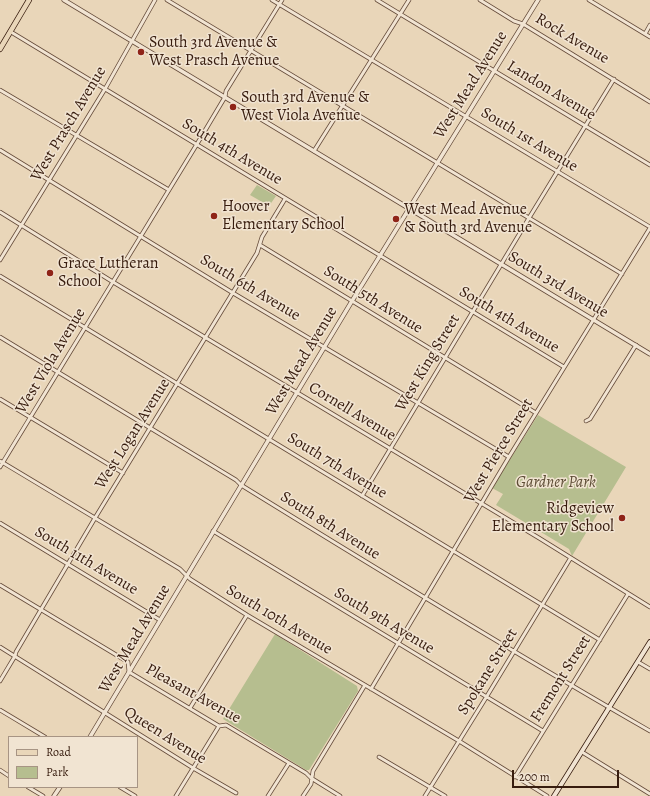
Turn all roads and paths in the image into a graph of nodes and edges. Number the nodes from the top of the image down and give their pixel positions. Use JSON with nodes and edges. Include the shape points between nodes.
{"nodes":[{"id":1,"x":30,"y":0,"type":"edge"},
{"id":2,"x":64,"y":0,"type":"edge"},
{"id":3,"x":156,"y":0,"type":"edge"},
{"id":4,"x":167,"y":0,"type":"edge"},
{"id":5,"x":272,"y":0,"type":"edge"},
{"id":6,"x":282,"y":0,"type":"edge"},
{"id":7,"x":377,"y":0,"type":"edge"},
{"id":8,"x":409,"y":0,"type":"edge"},
{"id":9,"x":480,"y":0,"type":"edge"},
{"id":10,"x":538,"y":0,"type":"edge"},
{"id":11,"x":589,"y":0,"type":"edge"},
{"id":12,"x":279,"y":5,"type":"junction"},
{"id":13,"x":400,"y":14,"type":"junction"},
{"id":14,"x":523,"y":24,"type":"junction"},
{"id":15,"x":650,"y":25,"type":"edge"},
{"id":16,"x":11,"y":32,"type":"junction"},
{"id":17,"x":645,"y":34,"type":"junction"},
{"id":18,"x":650,"y":37,"type":"edge"},
{"id":19,"x":132,"y":41,"type":"junction"},
{"id":20,"x":0,"y":49,"type":"edge"},
{"id":21,"x":251,"y":51,"type":"junction"},
{"id":22,"x":371,"y":60,"type":"junction"},
{"id":23,"x":494,"y":70,"type":"junction"},
{"id":24,"x":614,"y":79,"type":"junction"},
{"id":25,"x":105,"y":89,"type":"junction"},
{"id":26,"x":0,"y":90,"type":"edge"},
{"id":27,"x":225,"y":97,"type":"junction"},
{"id":28,"x":650,"y":102,"type":"edge"},
{"id":29,"x":342,"y":106,"type":"junction"},
{"id":30,"x":466,"y":117,"type":"junction"},
{"id":31,"x":586,"y":126,"type":"junction"},
{"id":32,"x":77,"y":134,"type":"junction"},
{"id":33,"x":197,"y":144,"type":"junction"},
{"id":34,"x":0,"y":150,"type":"edge"},
{"id":35,"x":314,"y":151,"type":"junction"},
{"id":36,"x":437,"y":162,"type":"junction"},
{"id":37,"x":650,"y":164,"type":"edge"},
{"id":38,"x":558,"y":171,"type":"junction"},
{"id":39,"x":50,"y":180,"type":"junction"},
{"id":40,"x":169,"y":190,"type":"junction"},
{"id":41,"x":285,"y":198,"type":"junction"},
{"id":42,"x":409,"y":208,"type":"junction"},
{"id":43,"x":0,"y":212,"type":"edge"},
{"id":44,"x":529,"y":218,"type":"junction"},
{"id":45,"x":21,"y":225,"type":"junction"},
{"id":46,"x":650,"y":228,"type":"edge"},
{"id":47,"x":141,"y":236,"type":"junction"},
{"id":48,"x":260,"y":245,"type":"junction"},
{"id":49,"x":380,"y":255,"type":"junction"},
{"id":50,"x":0,"y":260,"type":"edge"},
{"id":51,"x":501,"y":264,"type":"junction"},
{"id":52,"x":622,"y":274,"type":"junction"},
{"id":53,"x":0,"y":276,"type":"edge"},
{"id":54,"x":113,"y":282,"type":"junction"},
{"id":55,"x":233,"y":292,"type":"junction"},
{"id":56,"x":352,"y":301,"type":"junction"},
{"id":57,"x":473,"y":312,"type":"junction"},
{"id":58,"x":593,"y":320,"type":"junction"},
{"id":59,"x":86,"y":328,"type":"junction"},
{"id":60,"x":0,"y":337,"type":"edge"},
{"id":61,"x":205,"y":338,"type":"junction"},
{"id":62,"x":636,"y":345,"type":"junction"},
{"id":63,"x":324,"y":346,"type":"junction"},
{"id":64,"x":650,"y":354,"type":"edge"},
{"id":65,"x":445,"y":359,"type":"junction"},
{"id":66,"x":564,"y":367,"type":"junction"},
{"id":67,"x":58,"y":373,"type":"junction"},
{"id":68,"x":178,"y":384,"type":"junction"},
{"id":69,"x":297,"y":393,"type":"junction"},
{"id":70,"x":0,"y":399,"type":"edge"},
{"id":71,"x":419,"y":402,"type":"junction"},
{"id":72,"x":536,"y":413,"type":"junction"},
{"id":73,"x":31,"y":418,"type":"junction"},
{"id":74,"x":586,"y":421,"type":"dead end"},
{"id":75,"x":150,"y":428,"type":"junction"},
{"id":76,"x":269,"y":439,"type":"junction"},
{"id":77,"x":391,"y":450,"type":"junction"},
{"id":78,"x":509,"y":457,"type":"junction"},
{"id":79,"x":1,"y":462,"type":"edge"},
{"id":80,"x":0,"y":467,"type":"edge"},
{"id":81,"x":123,"y":473,"type":"junction"},
{"id":82,"x":242,"y":485,"type":"junction"},
{"id":83,"x":362,"y":496,"type":"junction"},
{"id":84,"x":481,"y":504,"type":"junction"},
{"id":85,"x":95,"y":518,"type":"junction"},
{"id":86,"x":0,"y":523,"type":"edge"},
{"id":87,"x":213,"y":531,"type":"junction"},
{"id":88,"x":452,"y":550,"type":"junction"},
{"id":89,"x":570,"y":559,"type":"junction"},
{"id":90,"x":68,"y":564,"type":"junction"},
{"id":91,"x":187,"y":575,"type":"junction"},
{"id":92,"x":0,"y":585,"type":"edge"},
{"id":93,"x":628,"y":594,"type":"junction"},
{"id":94,"x":425,"y":597,"type":"junction"},
{"id":95,"x":543,"y":605,"type":"junction"},
{"id":96,"x":650,"y":607,"type":"edge"},
{"id":97,"x":41,"y":610,"type":"junction"},
{"id":98,"x":247,"y":615,"type":"junction"},
{"id":99,"x":160,"y":620,"type":"junction"},
{"id":100,"x":600,"y":640,"type":"junction"},
{"id":101,"x":650,"y":642,"type":"edge"},
{"id":102,"x":398,"y":643,"type":"junction"},
{"id":103,"x":0,"y":647,"type":"edge"},
{"id":104,"x":515,"y":651,"type":"junction"},
{"id":105,"x":15,"y":656,"type":"junction"},
{"id":106,"x":638,"y":662,"type":"junction"},
{"id":107,"x":650,"y":669,"type":"edge"},
{"id":108,"x":129,"y":672,"type":"junction"},
{"id":109,"x":0,"y":681,"type":"edge"},
{"id":110,"x":365,"y":685,"type":"junction"},
{"id":111,"x":571,"y":686,"type":"junction"},
{"id":112,"x":371,"y":689,"type":"junction"},
{"id":113,"x":487,"y":696,"type":"junction"},
{"id":114,"x":609,"y":707,"type":"junction"},
{"id":115,"x":190,"y":708,"type":"junction"},
{"id":116,"x":0,"y":710,"type":"edge"},
{"id":117,"x":105,"y":713,"type":"junction"},
{"id":118,"x":219,"y":726,"type":"junction"},
{"id":119,"x":543,"y":731,"type":"junction"},
{"id":120,"x":650,"y":731,"type":"edge"},
{"id":121,"x":43,"y":736,"type":"edge"},
{"id":122,"x":91,"y":736,"type":"edge"},
{"id":123,"x":459,"y":742,"type":"junction"},
{"id":124,"x":582,"y":752,"type":"junction"},
{"id":125,"x":378,"y":757,"type":"dead end"},
{"id":126,"x":289,"y":763,"type":"junction"},
{"id":127,"x":193,"y":768,"type":"junction"},
{"id":128,"x":515,"y":776,"type":"junction"},
{"id":129,"x":311,"y":778,"type":"junction"},
{"id":130,"x":430,"y":787,"type":"junction"},
{"id":131,"x":30,"y":788,"type":"edge"},
{"id":132,"x":122,"y":788,"type":"edge"},
{"id":133,"x":236,"y":793,"type":"dead end"},
{"id":134,"x":650,"y":794,"type":"edge"},
{"id":135,"x":43,"y":796,"type":"edge"},
{"id":136,"x":135,"y":796,"type":"edge"},
{"id":137,"x":176,"y":796,"type":"edge"},
{"id":138,"x":268,"y":796,"type":"edge"},
{"id":139,"x":303,"y":796,"type":"edge"},
{"id":140,"x":340,"y":796,"type":"edge"},
{"id":141,"x":425,"y":796,"type":"edge"},
{"id":142,"x":445,"y":796,"type":"edge"},
{"id":143,"x":547,"y":796,"type":"edge"},
{"id":144,"x":554,"y":796,"type":"edge"}],
"edges":[{"from":1,"to":16,"type":"main road"},
{"from":2,"to":19,"type":"street","name":"South 3rd Avenue"},
{"from":3,"to":19,"type":"street","name":"West Prasch Avenue"},
{"from":4,"to":21,"type":"street"},
{"from":5,"to":12,"type":"street","name":"South 1st Avenue"},
{"from":6,"to":12,"type":"street","name":"West Viola Avenue"},
{"from":7,"to":13,"type":"street","name":"Landon Avenue"},
{"from":8,"to":13,"type":"street"},
{"from":9,"to":14,"type":"street","name":"Rock Avenue"},
{"from":10,"to":14,"type":"street","name":"West Mead Avenue"},
{"from":11,"to":17,"type":"street"},
{"from":12,"to":21,"type":"street","name":"West Viola Avenue"},
{"from":12,"to":22,"type":"street","name":"South 1st Avenue"},
{"from":13,"to":22,"type":"street"},
{"from":13,"to":23,"type":"street","name":"Landon Avenue"},
{"from":14,"to":23,"type":"street","name":"West Mead Avenue"},
{"from":14,"to":24,"type":"street","name":"Rock Avenue"},
{"from":15,"to":17,"type":"street"},
{"from":16,"to":20,"type":"main road"},
{"from":16,"to":25,"type":"street","name":"South 4th Avenue"},
{"from":17,"to":18,"type":"street"},
{"from":19,"to":25,"type":"street","name":"West Prasch Avenue"},
{"from":19,"to":27,"type":"street","name":"South 3rd Avenue"},
{"from":21,"to":27,"type":"street","name":"West Viola Avenue","via":[[226,91]]},
{"from":21,"to":29,"type":"street"},
{"from":22,"to":29,"type":"street"},
{"from":22,"to":30,"type":"street","name":"South 1st Avenue"},
{"from":23,"to":30,"type":"street","name":"West Mead Avenue"},
{"from":23,"to":31,"type":"street","name":"Landon Avenue"},
{"from":24,"to":28,"type":"street","name":"Rock Avenue"},
{"from":24,"to":31,"type":"street","name":"West King Street"},
{"from":25,"to":32,"type":"street","name":"West Prasch Avenue"},
{"from":25,"to":33,"type":"street","name":"South 4th Avenue"},
{"from":26,"to":32,"type":"street"},
{"from":27,"to":33,"type":"street","name":"West Viola Avenue"},
{"from":27,"to":35,"type":"street","name":"South 3rd Avenue"},
{"from":29,"to":35,"type":"street"},
{"from":29,"to":36,"type":"street"},
{"from":30,"to":36,"type":"street","name":"West Mead Avenue"},
{"from":30,"to":38,"type":"street","name":"South 1st Avenue"},
{"from":31,"to":37,"type":"street","name":"Landon Avenue"},
{"from":31,"to":38,"type":"street","name":"West King Street"},
{"from":32,"to":39,"type":"street","name":"West Prasch Avenue"},
{"from":32,"to":40,"type":"street"},
{"from":33,"to":40,"type":"street","name":"West Viola Avenue"},
{"from":33,"to":41,"type":"street","name":"South 4th Avenue"},
{"from":34,"to":39,"type":"street","name":"South 6th Avenue"},
{"from":35,"to":42,"type":"street","name":"South 3rd Avenue"},
{"from":36,"to":42,"type":"street","name":"West Mead Avenue"},
{"from":36,"to":44,"type":"street"},
{"from":38,"to":44,"type":"street","name":"West King Street"},
{"from":38,"to":46,"type":"street","name":"South 1st Avenue"},
{"from":39,"to":45,"type":"street","name":"West Prasch Avenue"},
{"from":39,"to":47,"type":"street","name":"South 6th Avenue"},
{"from":40,"to":47,"type":"street","name":"West Viola Avenue"},
{"from":41,"to":48,"type":"street","name":"West Logan Avenue"},
{"from":41,"to":49,"type":"street","name":"South 4th Avenue"},
{"from":42,"to":49,"type":"street","name":"West Mead Avenue"},
{"from":42,"to":51,"type":"street","name":"South 3rd Avenue"},
{"from":43,"to":45,"type":"street","name":"Cornell Avenue"},
{"from":44,"to":51,"type":"street","name":"West King Street"},
{"from":44,"to":52,"type":"street"},
{"from":45,"to":50,"type":"street","name":"West Prasch Avenue"},
{"from":45,"to":54,"type":"street","name":"Cornell Avenue"},
{"from":46,"to":52,"type":"street","name":"West Pierce Street"},
{"from":47,"to":54,"type":"street","name":"West Viola Avenue"},
{"from":47,"to":55,"type":"street","name":"South 6th Avenue"},
{"from":48,"to":55,"type":"street","name":"West Logan Avenue"},
{"from":48,"to":56,"type":"street","name":"South 5th Avenue"},
{"from":49,"to":56,"type":"street","name":"West Mead Avenue"},
{"from":49,"to":57,"type":"street","name":"South 4th Avenue"},
{"from":51,"to":57,"type":"street","name":"West King Street"},
{"from":51,"to":58,"type":"street","name":"South 3rd Avenue"},
{"from":52,"to":58,"type":"street","name":"West Pierce Street"},
{"from":53,"to":59,"type":"street","name":"South 7th Avenue"},
{"from":54,"to":59,"type":"street","name":"West Viola Avenue"},
{"from":54,"to":61,"type":"street","name":"Cornell Avenue"},
{"from":55,"to":61,"type":"street","name":"West Logan Avenue"},
{"from":55,"to":63,"type":"street","name":"South 6th Avenue"},
{"from":56,"to":63,"type":"street","name":"West Mead Avenue"},
{"from":56,"to":65,"type":"street","name":"South 5th Avenue"},
{"from":57,"to":65,"type":"street","name":"West King Street"},
{"from":57,"to":66,"type":"street","name":"South 4th Avenue"},
{"from":58,"to":62,"type":"street","name":"South 3rd Avenue"},
{"from":58,"to":66,"type":"street","name":"West Pierce Street"},
{"from":59,"to":67,"type":"street","name":"West Viola Avenue"},
{"from":59,"to":68,"type":"street","name":"South 7th Avenue"},
{"from":60,"to":67,"type":"street","name":"South 8th Avenue"},
{"from":61,"to":68,"type":"street","name":"West Logan Avenue"},
{"from":61,"to":69,"type":"street","name":"Cornell Avenue"},
{"from":62,"to":64,"type":"street","name":"South 3rd Avenue"},
{"from":62,"to":74,"type":"street","via":[[590,419]]},
{"from":63,"to":69,"type":"street","name":"West Mead Avenue"},
{"from":63,"to":71,"type":"street","name":"South 6th Avenue"},
{"from":65,"to":71,"type":"street","name":"West King Street"},
{"from":65,"to":72,"type":"street","name":"South 5th Avenue"},
{"from":66,"to":72,"type":"street","name":"West Pierce Street"},
{"from":67,"to":73,"type":"street","name":"West Viola Avenue"},
{"from":67,"to":75,"type":"street","name":"South 8th Avenue"},
{"from":68,"to":75,"type":"street","name":"West Logan Avenue"},
{"from":68,"to":76,"type":"street","name":"South 7th Avenue"},
{"from":69,"to":76,"type":"street","name":"West Mead Avenue"},
{"from":69,"to":77,"type":"street","name":"Cornell Avenue"},
{"from":70,"to":73,"type":"street"},
{"from":71,"to":77,"type":"street","name":"West King Street"},
{"from":71,"to":78,"type":"street","name":"South 6th Avenue"},
{"from":72,"to":78,"type":"street","name":"West Pierce Street"},
{"from":73,"to":79,"type":"street","name":"West Viola Avenue"},
{"from":73,"to":81,"type":"street"},
{"from":75,"to":81,"type":"street","name":"West Logan Avenue"},
{"from":75,"to":82,"type":"street","name":"South 8th Avenue"},
{"from":76,"to":82,"type":"street","name":"West Mead Avenue"},
{"from":76,"to":83,"type":"street","name":"South 7th Avenue"},
{"from":77,"to":83,"type":"street","name":"West King Street"},
{"from":77,"to":84,"type":"street","name":"Cornell Avenue"},
{"from":78,"to":84,"type":"street","name":"West Pierce Street"},
{"from":79,"to":80,"type":"street","name":"West Viola Avenue"},
{"from":79,"to":85,"type":"street","name":"South 10th Avenue"},
{"from":81,"to":85,"type":"street","name":"West Logan Avenue"},
{"from":82,"to":87,"type":"street","name":"West Mead Avenue"},
{"from":82,"to":94,"type":"street","name":"South 8th Avenue"},
{"from":83,"to":88,"type":"street","name":"South 7th Avenue"},
{"from":84,"to":88,"type":"street","name":"West Pierce Street"},
{"from":84,"to":89,"type":"street","name":"Cornell Avenue"},
{"from":85,"to":90,"type":"street","name":"West Logan Avenue"},
{"from":85,"to":91,"type":"street","name":"South 10th Avenue"},
{"from":86,"to":90,"type":"street","name":"South 11th Avenue"},
{"from":87,"to":91,"type":"street","name":"West Mead Avenue"},
{"from":87,"to":102,"type":"street","name":"South 9th Avenue"},
{"from":88,"to":94,"type":"street","name":"West Pierce Street"},
{"from":88,"to":95,"type":"street","name":"South 7th Avenue"},
{"from":89,"to":93,"type":"street","name":"Cornell Avenue"},
{"from":89,"to":95,"type":"street","name":"Spokane Street"},
{"from":90,"to":97,"type":"street","name":"West Logan Avenue"},
{"from":90,"to":99,"type":"street","name":"South 11th Avenue"},
{"from":91,"to":98,"type":"street","name":"South 10th Avenue"},
{"from":91,"to":99,"type":"street","name":"West Mead Avenue"},
{"from":92,"to":97,"type":"street","name":"Pleasant Avenue"},
{"from":93,"to":96,"type":"street","name":"Cornell Avenue"},
{"from":93,"to":100,"type":"street","name":"Fremont Street"},
{"from":94,"to":102,"type":"street","name":"West Pierce Street"},
{"from":94,"to":104,"type":"street","name":"South 8th Avenue"},
{"from":95,"to":100,"type":"street","name":"South 7th Avenue"},
{"from":95,"to":104,"type":"street","name":"Spokane Street"},
{"from":97,"to":105,"type":"street","name":"West Logan Avenue"},
{"from":97,"to":108,"type":"street","name":"Pleasant Avenue","via":[[128,662]]},
{"from":98,"to":110,"type":"street","name":"South 10th Avenue"},
{"from":98,"to":115,"type":"street"},
{"from":99,"to":108,"type":"street","name":"West Mead Avenue"},
{"from":100,"to":111,"type":"street","name":"Fremont Street"},
{"from":101,"to":106,"type":"main road"},
{"from":102,"to":112,"type":"street","name":"West Pierce Street"},
{"from":102,"to":113,"type":"street","name":"South 9th Avenue"},
{"from":103,"to":105,"type":"street","name":"Queen Avenue"},
{"from":104,"to":111,"type":"street","name":"South 8th Avenue"},
{"from":104,"to":113,"type":"street","name":"Spokane Street"},
{"from":105,"to":109,"type":"street","name":"West Logan Avenue"},
{"from":105,"to":117,"type":"street","name":"Queen Avenue"},
{"from":106,"to":107,"type":"street"},
{"from":106,"to":114,"type":"main road"},
{"from":108,"to":115,"type":"street","name":"Pleasant Avenue"},
{"from":108,"to":117,"type":"street","name":"West Mead Avenue"},
{"from":110,"to":112,"type":"street","name":"South 10th Avenue"},
{"from":110,"to":129,"type":"street"},
{"from":111,"to":114,"type":"street","name":"South 8th Avenue"},
{"from":111,"to":119,"type":"street","name":"Fremont Street"},
{"from":112,"to":123,"type":"street","name":"South 10th Avenue"},
{"from":113,"to":119,"type":"street","name":"South 9th Avenue"},
{"from":113,"to":123,"type":"street","name":"Spokane Street"},
{"from":114,"to":120,"type":"street","name":"South 8th Avenue"},
{"from":114,"to":124,"type":"main road"},
{"from":115,"to":118,"type":"street","name":"Pleasant Avenue"},
{"from":116,"to":121,"type":"street"},
{"from":117,"to":122,"type":"street","name":"West Mead Avenue"},
{"from":117,"to":127,"type":"street","name":"Queen Avenue"},
{"from":118,"to":126,"type":"street","name":"Pleasant Avenue","via":[[226,725]]},
{"from":118,"to":127,"type":"street"},
{"from":119,"to":128,"type":"street","name":"Fremont Street"},
{"from":123,"to":128,"type":"street","name":"South 10th Avenue"},
{"from":123,"to":130,"type":"street","name":"Spokane Street"},
{"from":124,"to":134,"type":"street"},
{"from":124,"to":144,"type":"main road"},
{"from":125,"to":130,"type":"street"},
{"from":126,"to":129,"type":"street","name":"Pleasant Avenue"},
{"from":126,"to":138,"type":"street"},
{"from":127,"to":133,"type":"street","name":"Queen Avenue"},
{"from":127,"to":137,"type":"street"},
{"from":128,"to":143,"type":"street","name":"South 10th Avenue"},
{"from":129,"to":139,"type":"street","via":[[311,784]]},
{"from":129,"to":140,"type":"street","name":"Pleasant Avenue"},
{"from":130,"to":141,"type":"street","name":"Spokane Street"},
{"from":130,"to":142,"type":"street"},
{"from":131,"to":135,"type":"street"},
{"from":132,"to":136,"type":"street"}]}
